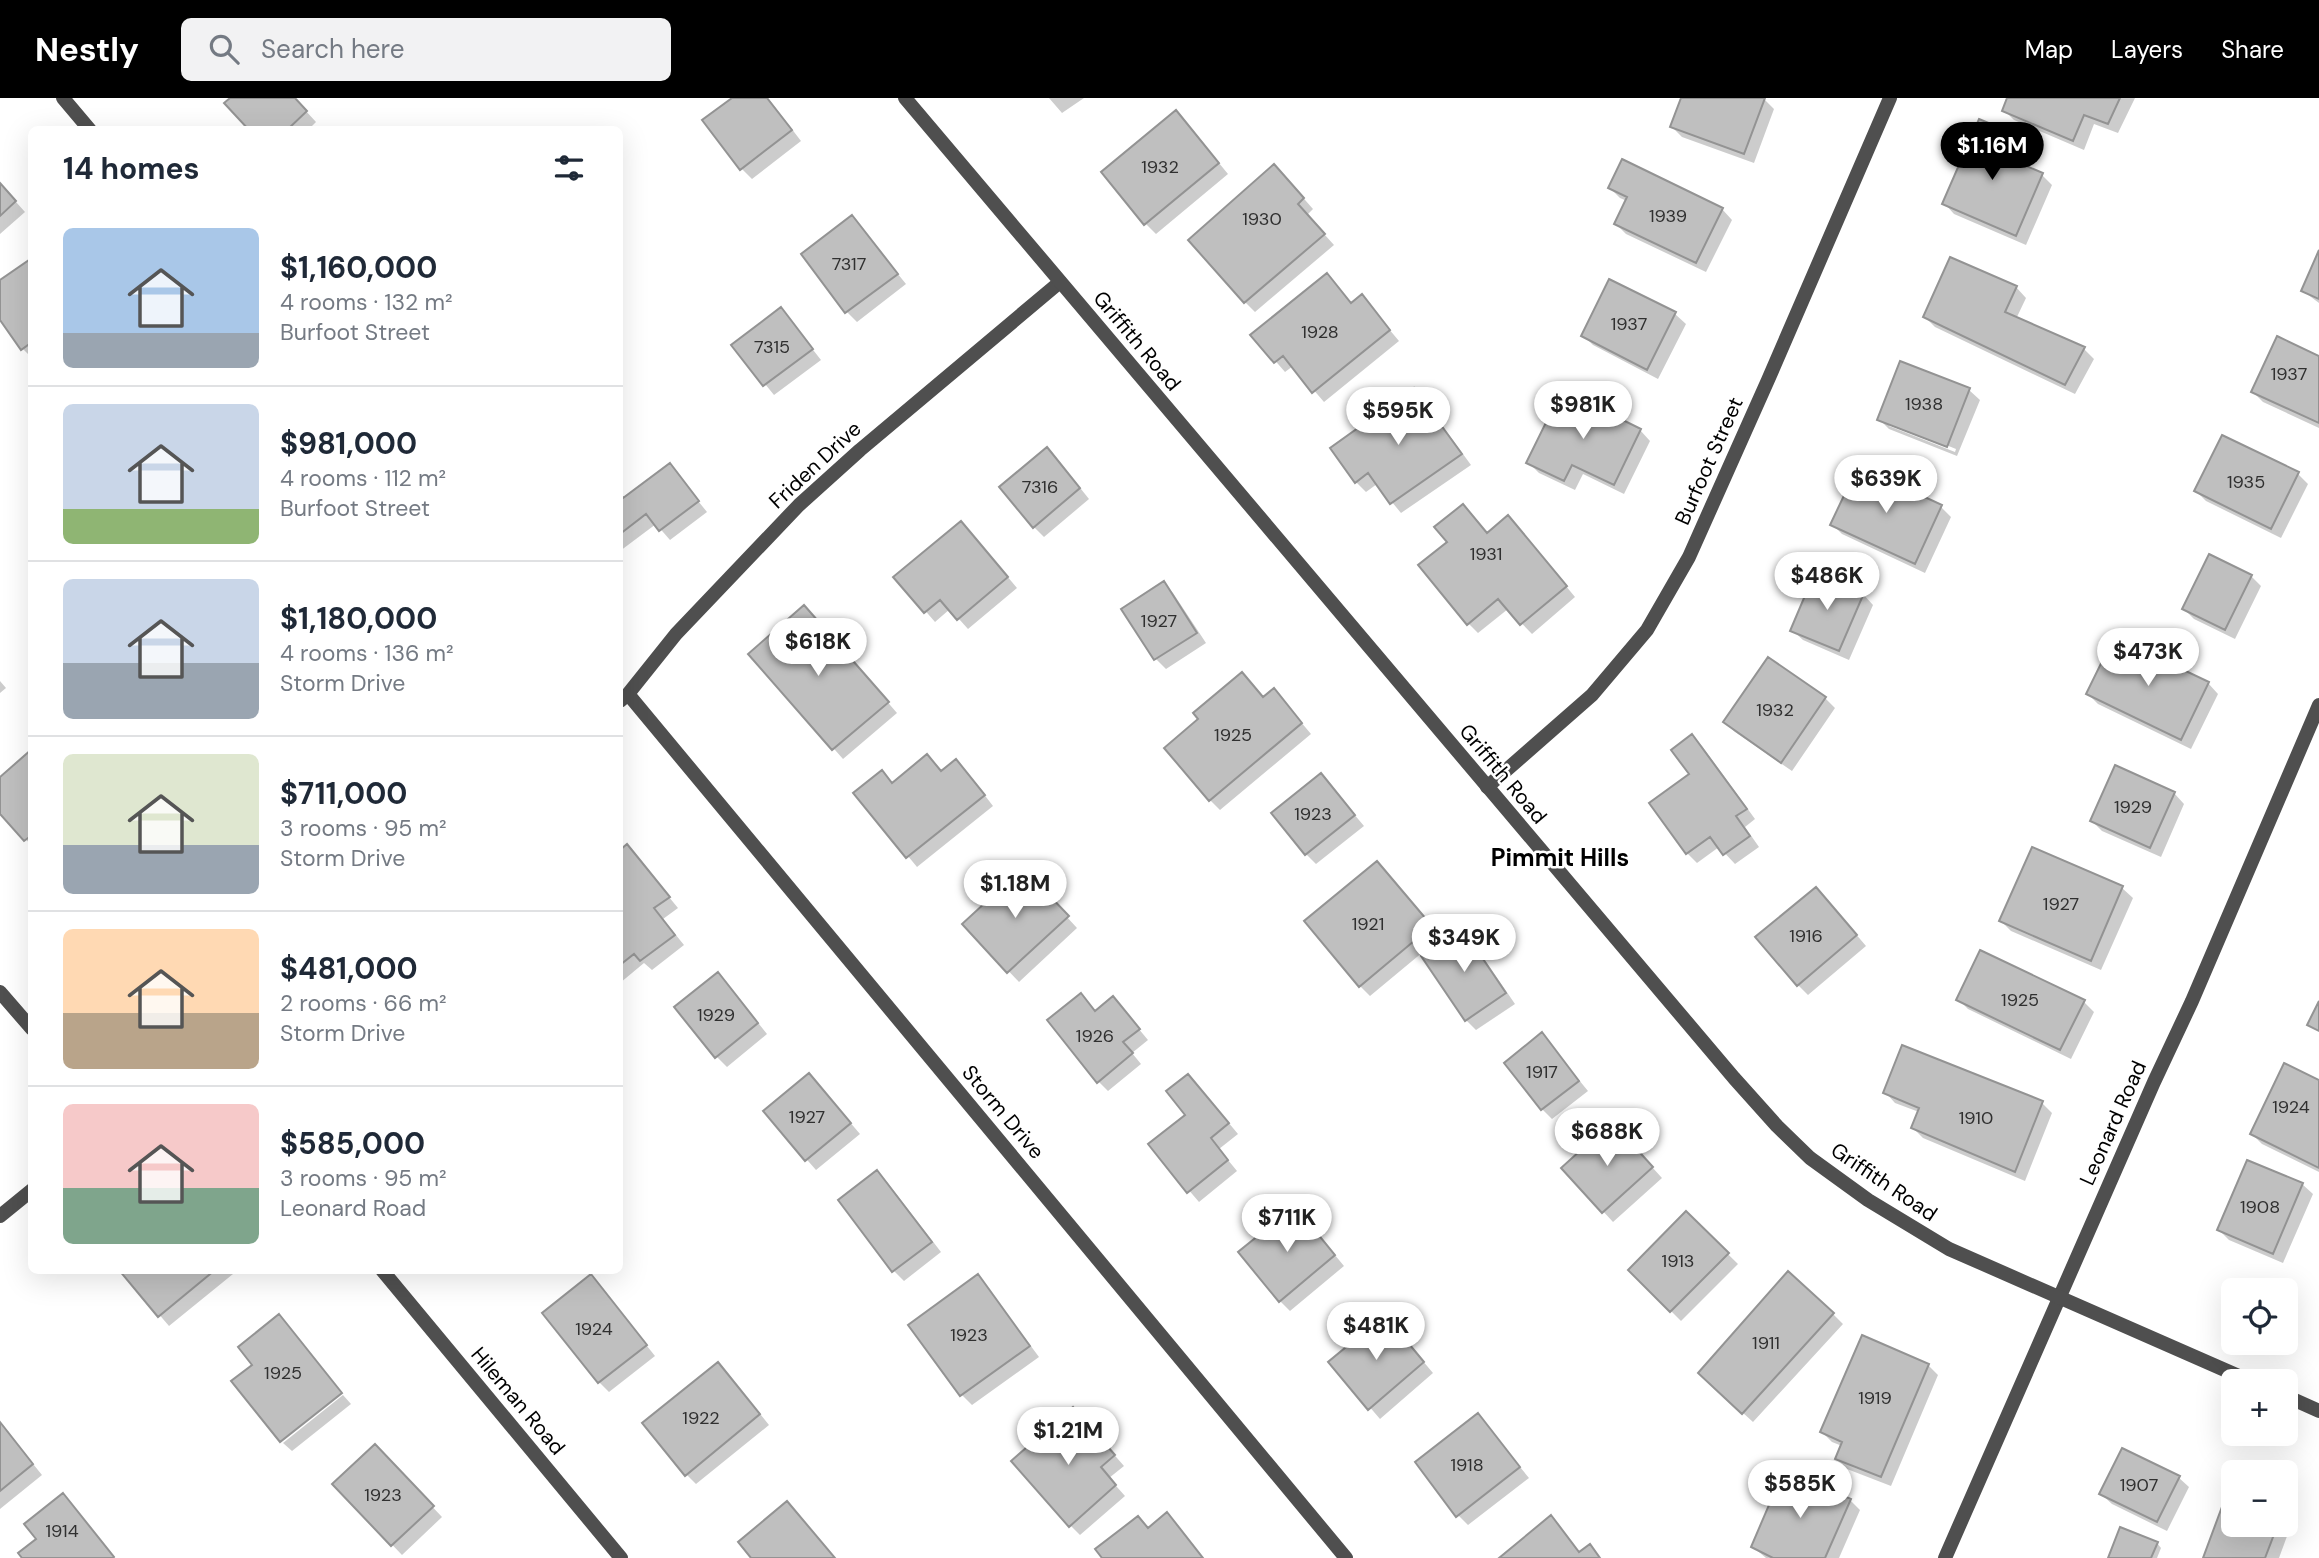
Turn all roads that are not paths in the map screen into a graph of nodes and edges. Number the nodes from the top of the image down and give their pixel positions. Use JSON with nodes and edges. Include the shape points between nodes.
{"nodes":[{"id":1,"x":63,"y":98,"type":"edge"},
{"id":2,"x":905,"y":98,"type":"edge"},
{"id":3,"x":1890,"y":98,"type":"edge"},
{"id":4,"x":87,"y":126,"type":"edge"},
{"id":5,"x":1060,"y":282,"type":"junction"},
{"id":6,"x":624,"y":697,"type":"edge"},
{"id":7,"x":2319,"y":705,"type":"edge"},
{"id":8,"x":1488,"y":787,"type":"junction"},
{"id":9,"x":0,"y":992,"type":"edge"},
{"id":10,"x":28,"y":1024,"type":"edge"},
{"id":11,"x":28,"y":1193,"type":"edge"},
{"id":12,"x":0,"y":1216,"type":"edge"},
{"id":13,"x":385,"y":1274,"type":"edge"},
{"id":14,"x":2059,"y":1298,"type":"junction"},
{"id":15,"x":2222,"y":1369,"type":"edge"},
{"id":16,"x":2298,"y":1401,"type":"edge"},
{"id":17,"x":2319,"y":1411,"type":"edge"},
{"id":18,"x":621,"y":1558,"type":"edge"},
{"id":19,"x":1346,"y":1558,"type":"edge"},
{"id":20,"x":1945,"y":1558,"type":"edge"}],
"edges":[{"from":1,"to":4,"type":"street"},
{"from":2,"to":5,"type":"street","name":"Griffith Road"},
{"from":3,"to":8,"type":"street","name":"Burfoot Street","via":[[1695,544],[1647,630],[1592,695]]},
{"from":5,"to":6,"type":"street","name":"Friden Drive","via":[[799,505],[676,634]]},
{"from":5,"to":8,"type":"street","name":"Griffith Road"},
{"from":6,"to":19,"type":"street","name":"Storm Drive"},
{"from":7,"to":14,"type":"street","name":"Leonard Road"},
{"from":8,"to":14,"type":"street","name":"Griffith Road","via":[[1734,1078],[1810,1158],[1949,1249]]},
{"from":9,"to":10,"type":"street"},
{"from":11,"to":12,"type":"street"},
{"from":13,"to":18,"type":"street","name":"Hileman Road"},
{"from":14,"to":15,"type":"street","name":"Griffith Road"},
{"from":14,"to":20,"type":"street","name":"Leonard Road"},
{"from":16,"to":17,"type":"street"}]}
